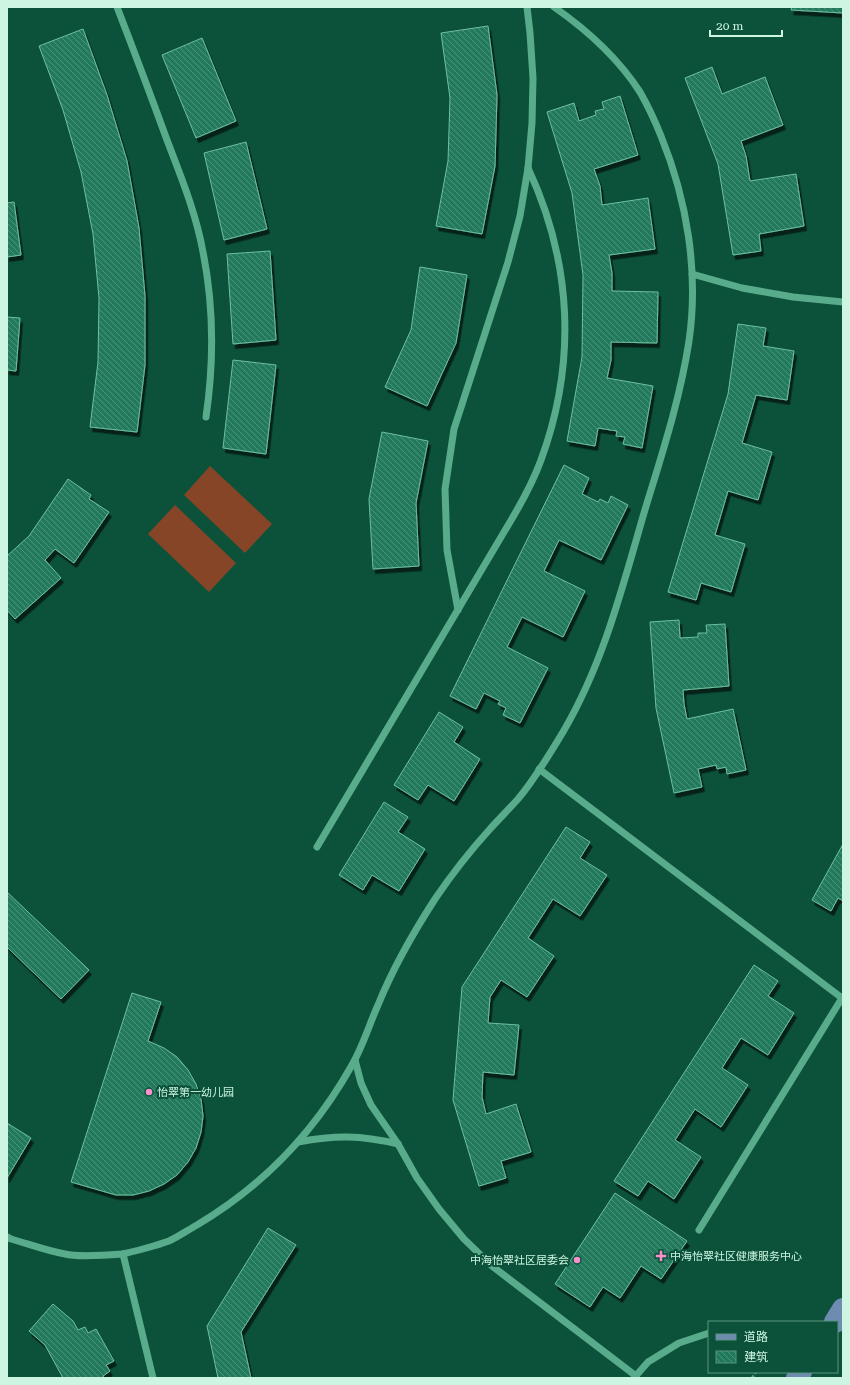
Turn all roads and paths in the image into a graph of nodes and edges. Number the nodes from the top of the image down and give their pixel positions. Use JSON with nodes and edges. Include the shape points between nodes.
{"nodes":[{"id":1,"x":117,"y":7,"type":"edge"},
{"id":2,"x":527,"y":7,"type":"edge"},
{"id":3,"x":554,"y":7,"type":"edge"},
{"id":4,"x":528,"y":168,"type":"junction"},
{"id":5,"x":692,"y":274,"type":"junction"},
{"id":6,"x":843,"y":302,"type":"edge"},
{"id":7,"x":206,"y":417,"type":"dead end"},
{"id":8,"x":458,"y":610,"type":"junction"},
{"id":9,"x":539,"y":769,"type":"junction"},
{"id":10,"x":317,"y":847,"type":"dead end"},
{"id":11,"x":355,"y":1060,"type":"junction"},
{"id":12,"x":298,"y":1142,"type":"junction"},
{"id":13,"x":398,"y":1144,"type":"junction"},
{"id":14,"x":699,"y":1230,"type":"dead end"},
{"id":15,"x":7,"y":1237,"type":"edge"},
{"id":16,"x":123,"y":1254,"type":"junction"},
{"id":17,"x":843,"y":1309,"type":"edge"},
{"id":18,"x":835,"y":1321,"type":"edge"},
{"id":19,"x":708,"y":1333,"type":"edge"},
{"id":20,"x":635,"y":1377,"type":"edge"},
{"id":21,"x":154,"y":1378,"type":"edge"}],
"edges":[{"from":1,"to":7,"type":"lane","via":[[185,187],[203,251],[212,317],[211,378]]},
{"from":2,"to":4,"type":"lane","via":[[533,78]]},
{"from":3,"to":5,"type":"lane","via":[[596,40],[640,92],[670,158],[681,193],[688,229]]},
{"from":4,"to":8,"type":"lane","via":[[520,216],[508,262],[454,429],[445,489],[446,550]]},
{"from":4,"to":8,"type":"lane","via":[[550,223],[563,291],[564,361],[559,395],[552,428],[527,492]]},
{"from":5,"to":6,"type":"lane","via":[[793,297]]},
{"from":5,"to":9,"type":"lane","via":[[690,337],[684,373],[615,614],[584,692]]},
{"from":8,"to":10,"type":"lane"},
{"from":9,"to":11,"type":"lane","via":[[518,799],[465,858],[420,923],[397,963]]},
{"from":9,"to":14,"type":"lane","via":[[842,998]]},
{"from":11,"to":12,"type":"lane","via":[[330,1102]]},
{"from":11,"to":13,"type":"lane","via":[[361,1083],[371,1105]]},
{"from":12,"to":13,"type":"lane","via":[[322,1137],[347,1136],[373,1138]]},
{"from":12,"to":16,"type":"lane","via":[[266,1175],[214,1214],[170,1240]]},
{"from":13,"to":20,"type":"lane","via":[[417,1178],[464,1239],[492,1266]]},
{"from":15,"to":16,"type":"lane","via":[[69,1255]]},
{"from":16,"to":21,"type":"lane"},
{"from":17,"to":18,"type":"main road"},
{"from":19,"to":20,"type":"lane","via":[[679,1343],[648,1362]]}]}
